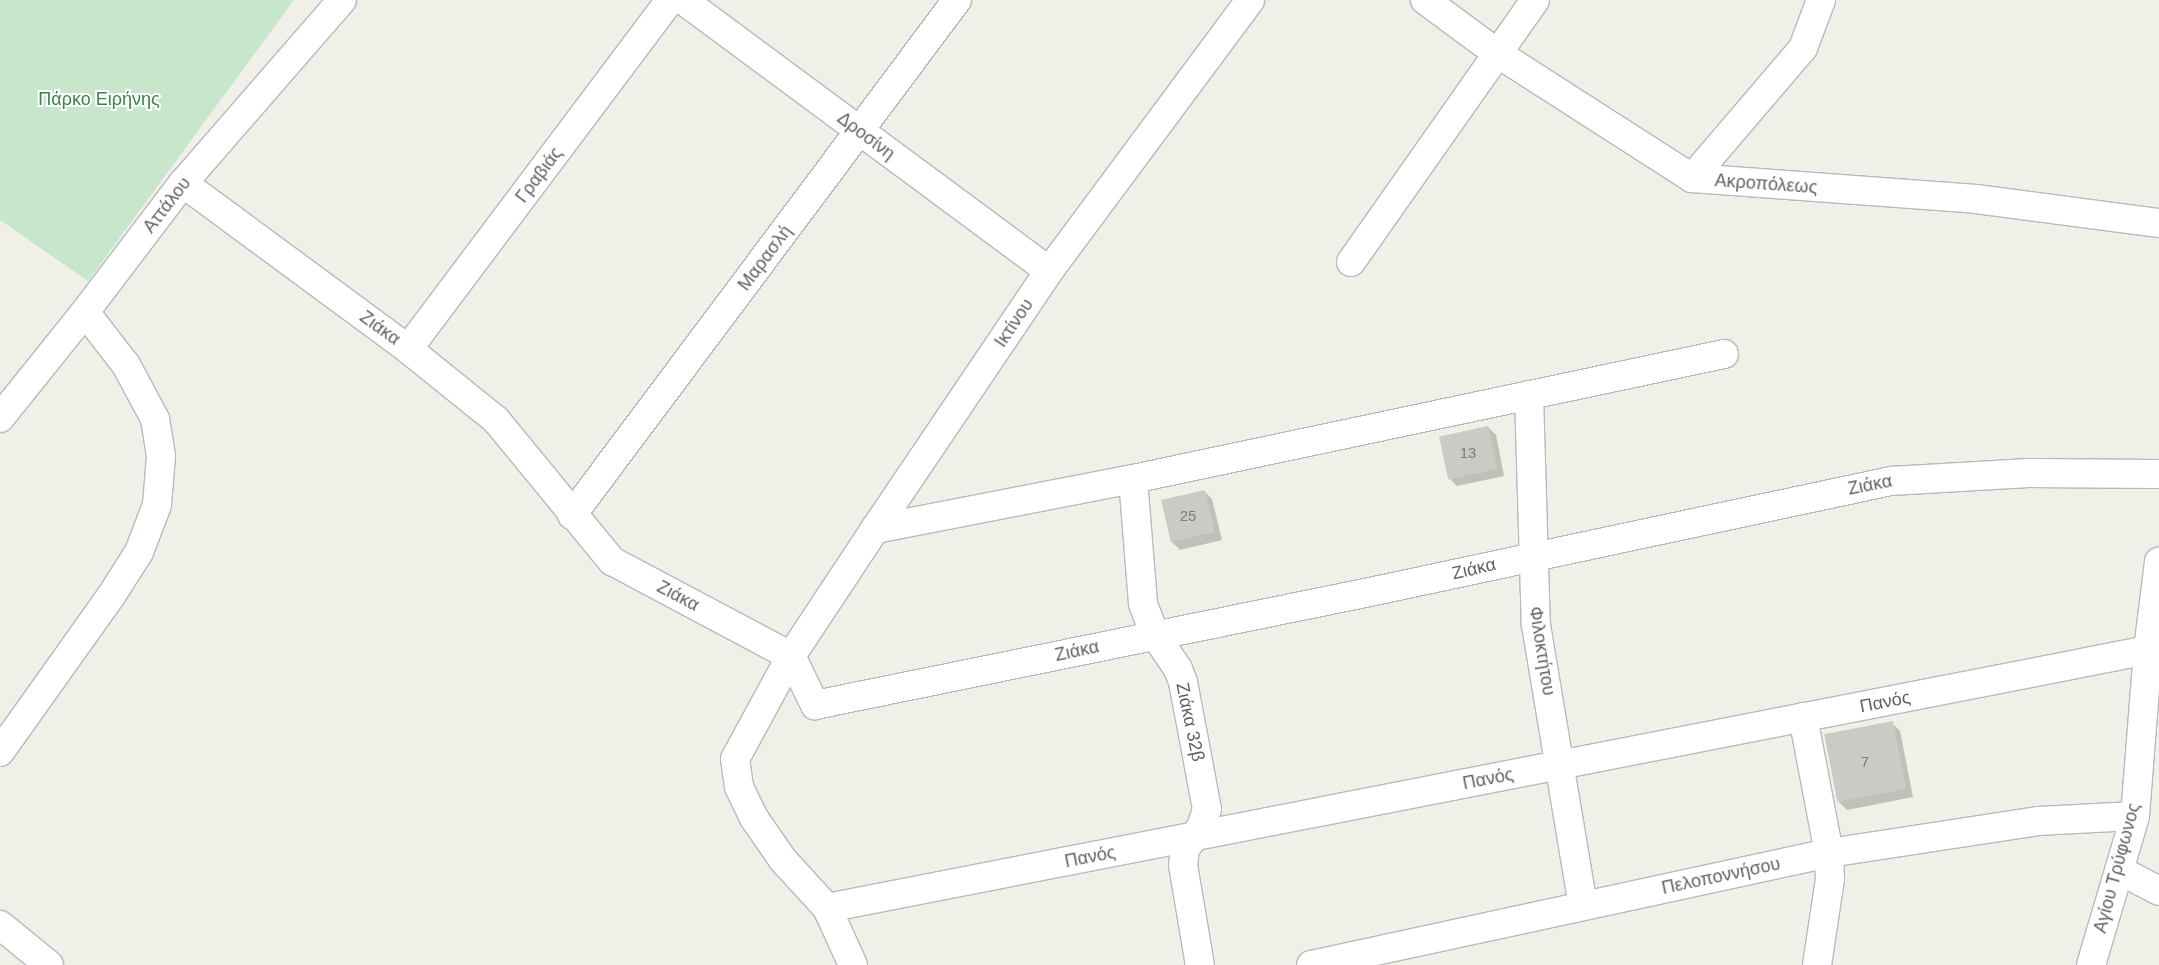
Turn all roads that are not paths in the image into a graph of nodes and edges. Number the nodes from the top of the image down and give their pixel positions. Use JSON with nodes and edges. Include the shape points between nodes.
{"nodes":[{"id":1,"x":342,"y":0,"type":"edge"},
{"id":2,"x":670,"y":0,"type":"edge"},
{"id":3,"x":683,"y":0,"type":"edge"},
{"id":4,"x":957,"y":0,"type":"edge"},
{"id":5,"x":1250,"y":0,"type":"edge"},
{"id":6,"x":1425,"y":0,"type":"edge"},
{"id":7,"x":1535,"y":0,"type":"edge"},
{"id":8,"x":1821,"y":0,"type":"edge"},
{"id":9,"x":1497,"y":53,"type":"junction"},
{"id":10,"x":859,"y":131,"type":"junction"},
{"id":11,"x":1692,"y":178,"type":"junction"},
{"id":12,"x":183,"y":183,"type":"junction"},
{"id":13,"x":2159,"y":224,"type":"edge"},
{"id":14,"x":1351,"y":262,"type":"dead end"},
{"id":15,"x":1049,"y":271,"type":"junction"},
{"id":16,"x":86,"y":312,"type":"junction"},
{"id":17,"x":408,"y":349,"type":"junction"},
{"id":18,"x":1724,"y":354,"type":"dead end"},
{"id":19,"x":1529,"y":395,"type":"junction"},
{"id":20,"x":0,"y":418,"type":"edge"},
{"id":21,"x":2159,"y":474,"type":"edge"},
{"id":22,"x":1133,"y":479,"type":"junction"},
{"id":23,"x":572,"y":515,"type":"junction"},
{"id":24,"x":874,"y":528,"type":"junction"},
{"id":25,"x":1532,"y":556,"type":"junction"},
{"id":26,"x":2159,"y":562,"type":"edge"},
{"id":27,"x":1155,"y":635,"type":"junction"},
{"id":28,"x":2148,"y":650,"type":"junction"},
{"id":29,"x":791,"y":656,"type":"junction"},
{"id":30,"x":1803,"y":718,"type":"junction"},
{"id":31,"x":0,"y":752,"type":"edge"},
{"id":32,"x":1561,"y":764,"type":"junction"},
{"id":33,"x":2135,"y":816,"type":"junction"},
{"id":34,"x":1192,"y":837,"type":"junction"},
{"id":35,"x":1829,"y":853,"type":"junction"},
{"id":36,"x":2119,"y":870,"type":"junction"},
{"id":37,"x":2159,"y":891,"type":"edge"},
{"id":38,"x":1583,"y":905,"type":"junction"},
{"id":39,"x":827,"y":908,"type":"junction"},
{"id":40,"x":0,"y":925,"type":"edge"},
{"id":41,"x":49,"y":965,"type":"edge"},
{"id":42,"x":853,"y":965,"type":"edge"},
{"id":43,"x":1200,"y":965,"type":"edge"},
{"id":44,"x":1311,"y":965,"type":"edge"},
{"id":45,"x":1817,"y":965,"type":"edge"},
{"id":46,"x":2091,"y":965,"type":"edge"}],
"edges":[{"from":1,"to":12,"type":"street","name":"Αττάλου"},
{"from":2,"to":17,"type":"street","name":"Γραβιάς"},
{"from":3,"to":10,"type":"street","name":"Δροσίνη"},
{"from":4,"to":10,"type":"street","name":"Μαρασλή"},
{"from":5,"to":15,"type":"street","name":"Ικτίνου"},
{"from":6,"to":9,"type":"street","name":"Ακροπόλεως"},
{"from":7,"to":9,"type":"street"},
{"from":8,"to":11,"type":"street","via":[[1803,48]]},
{"from":9,"to":11,"type":"street","name":"Ακροπόλεως"},
{"from":9,"to":14,"type":"street"},
{"from":10,"to":15,"type":"street","name":"Δροσίνη"},
{"from":10,"to":23,"type":"street","name":"Μαρασλή"},
{"from":11,"to":13,"type":"street","name":"Ακροπόλεως","via":[[1976,199]]},
{"from":12,"to":16,"type":"street","name":"Αττάλου"},
{"from":12,"to":17,"type":"street","name":"Ζιάκα"},
{"from":15,"to":24,"type":"street","name":"Ικτίνου"},
{"from":16,"to":20,"type":"street","name":"Αττάλου"},
{"from":16,"to":31,"type":"street","via":[[126,365],[155,419],[162,456],[156,505],[139,552]]},
{"from":17,"to":23,"type":"street","name":"Ζιάκα","via":[[496,420]]},
{"from":18,"to":19,"type":"street"},
{"from":19,"to":22,"type":"street"},
{"from":19,"to":25,"type":"street","name":"Φιλοκτήτου"},
{"from":21,"to":25,"type":"street","name":"Ζιάκα","via":[[2029,473],[1908,478]]},
{"from":22,"to":24,"type":"street"},
{"from":22,"to":27,"type":"street","name":"Ζιάκα 32β","via":[[1143,604]]},
{"from":23,"to":29,"type":"street","name":"Ζιάκα","via":[[612,562]]},
{"from":24,"to":29,"type":"street","name":"Ικτίνου"},
{"from":25,"to":27,"type":"street","name":"Ζιάκα"},
{"from":25,"to":32,"type":"street","name":"Φιλοκτήτου","via":[[1536,625]]},
{"from":26,"to":28,"type":"street","name":"Αγίου Τρύφωνος"},
{"from":27,"to":29,"type":"street","name":"Ζιάκα","via":[[815,705]]},
{"from":27,"to":34,"type":"street","name":"Ζιάκα 32β","via":[[1178,669],[1182,682],[1207,809],[1207,817]]},
{"from":28,"to":30,"type":"street","name":"Πανός"},
{"from":28,"to":33,"type":"street","name":"Αγίου Τρύφωνος"},
{"from":29,"to":39,"type":"street","name":"Ικτίνου","via":[[735,759],[739,787],[754,818],[783,860]]},
{"from":30,"to":32,"type":"street","name":"Πανός"},
{"from":30,"to":35,"type":"street"},
{"from":32,"to":34,"type":"street","name":"Πανός"},
{"from":32,"to":38,"type":"street","name":"Φιλοκτήτου"},
{"from":33,"to":35,"type":"street","name":"Πελοποννήσου","via":[[2038,821]]},
{"from":33,"to":36,"type":"street","name":"Αγίου Τρύφωνος"},
{"from":34,"to":39,"type":"street","name":"Πανός"},
{"from":34,"to":43,"type":"street","name":"Ζιάκα 32β","via":[[1185,849],[1182,874]]},
{"from":35,"to":38,"type":"street","name":"Πελοποννήσου"},
{"from":35,"to":45,"type":"street","via":[[1830,879]]},
{"from":36,"to":37,"type":"street"},
{"from":36,"to":46,"type":"street","name":"Αγίου Τρύφωνος"},
{"from":38,"to":44,"type":"street","name":"Πελοποννήσου"},
{"from":39,"to":42,"type":"street","name":"Ικτίνου"},
{"from":40,"to":41,"type":"street"}]}
